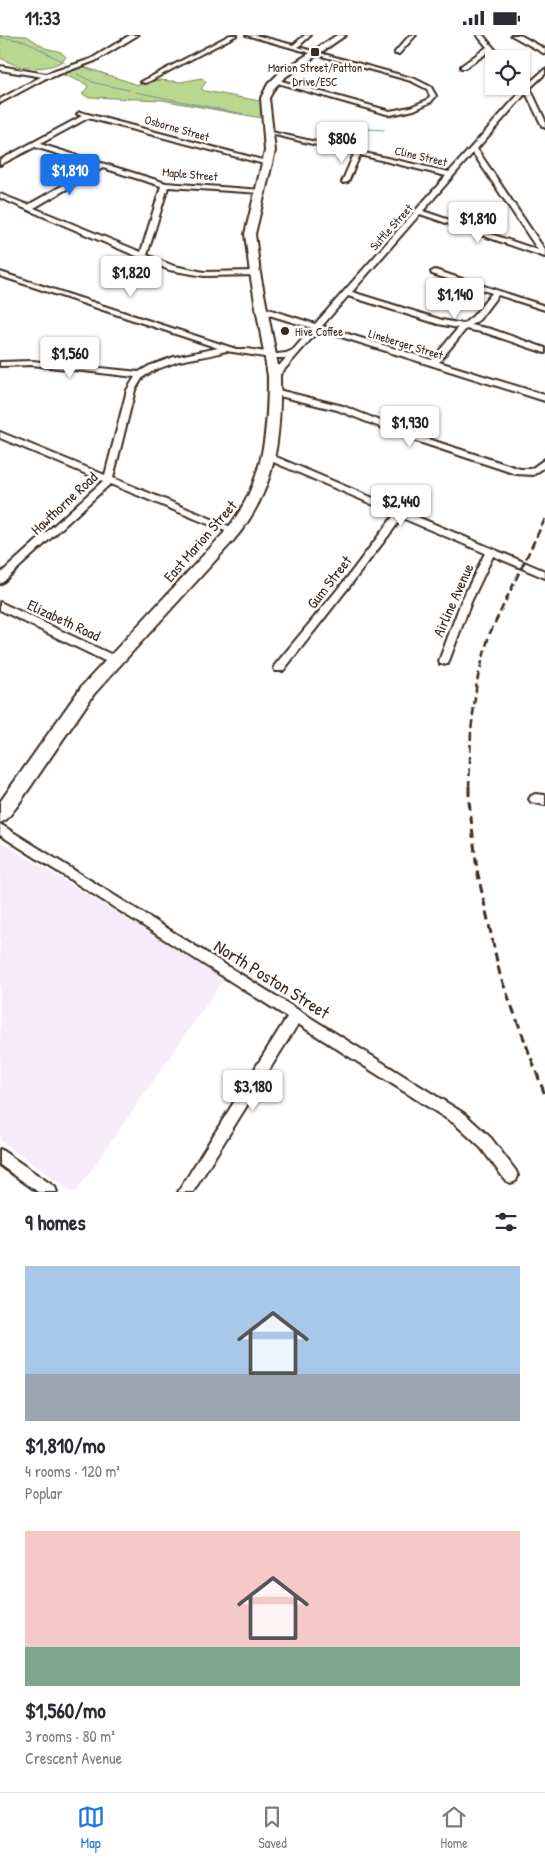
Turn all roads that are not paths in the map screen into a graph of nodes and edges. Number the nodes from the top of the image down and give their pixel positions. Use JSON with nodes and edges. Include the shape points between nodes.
{"nodes":[{"id":1,"x":135,"y":35,"type":"edge"},
{"id":2,"x":234,"y":35,"type":"edge"},
{"id":3,"x":249,"y":35,"type":"edge"},
{"id":4,"x":308,"y":35,"type":"edge"},
{"id":5,"x":342,"y":35,"type":"edge"},
{"id":6,"x":413,"y":35,"type":"edge"},
{"id":7,"x":480,"y":35,"type":"edge"},
{"id":8,"x":515,"y":35,"type":"edge"},
{"id":9,"x":294,"y":47,"type":"junction"},
{"id":10,"x":490,"y":48,"type":"joint"},
{"id":11,"x":315,"y":52,"type":"junction"},
{"id":12,"x":545,"y":52,"type":"edge"},
{"id":13,"x":397,"y":53,"type":"dead end"},
{"id":14,"x":463,"y":67,"type":"dead end"},
{"id":15,"x":0,"y":68,"type":"edge"},
{"id":16,"x":545,"y":71,"type":"edge"},
{"id":17,"x":46,"y":76,"type":"junction"},
{"id":18,"x":276,"y":81,"type":"junction"},
{"id":19,"x":144,"y":82,"type":"dead end"},
{"id":20,"x":530,"y":86,"type":"edge"},
{"id":21,"x":522,"y":95,"type":"edge"},
{"id":22,"x":530,"y":95,"type":"edge"},
{"id":23,"x":0,"y":101,"type":"edge"},
{"id":24,"x":545,"y":126,"type":"edge"},
{"id":25,"x":269,"y":132,"type":"junction"},
{"id":26,"x":34,"y":144,"type":"junction"},
{"id":27,"x":474,"y":150,"type":"junction"},
{"id":28,"x":358,"y":153,"type":"junction"},
{"id":29,"x":0,"y":163,"type":"edge"},
{"id":30,"x":268,"y":163,"type":"junction"},
{"id":31,"x":102,"y":167,"type":"junction"},
{"id":32,"x":452,"y":175,"type":"junction"},
{"id":33,"x":345,"y":183,"type":"dead end"},
{"id":34,"x":164,"y":185,"type":"junction"},
{"id":35,"x":261,"y":191,"type":"junction"},
{"id":36,"x":0,"y":196,"type":"edge"},
{"id":37,"x":28,"y":208,"type":"junction"},
{"id":38,"x":419,"y":212,"type":"junction"},
{"id":39,"x":545,"y":255,"type":"edge"},
{"id":40,"x":143,"y":256,"type":"junction"},
{"id":41,"x":0,"y":267,"type":"edge"},
{"id":42,"x":435,"y":272,"type":"dead end"},
{"id":43,"x":255,"y":273,"type":"junction"},
{"id":44,"x":0,"y":274,"type":"edge"},
{"id":45,"x":28,"y":280,"type":"junction"},
{"id":46,"x":497,"y":292,"type":"junction"},
{"id":47,"x":347,"y":293,"type":"junction"},
{"id":48,"x":545,"y":308,"type":"edge"},
{"id":49,"x":262,"y":310,"type":"junction"},
{"id":50,"x":127,"y":312,"type":"junction"},
{"id":51,"x":316,"y":327,"type":"junction"},
{"id":52,"x":465,"y":327,"type":"junction"},
{"id":53,"x":226,"y":348,"type":"junction"},
{"id":54,"x":297,"y":350,"type":"junction"},
{"id":55,"x":248,"y":351,"type":"junction"},
{"id":56,"x":545,"y":351,"type":"edge"},
{"id":57,"x":271,"y":356,"type":"junction"},
{"id":58,"x":433,"y":364,"type":"junction"},
{"id":59,"x":0,"y":365,"type":"edge"},
{"id":60,"x":140,"y":375,"type":"junction"},
{"id":61,"x":274,"y":375,"type":"junction"},
{"id":62,"x":274,"y":392,"type":"junction"},
{"id":63,"x":545,"y":398,"type":"edge"},
{"id":64,"x":0,"y":435,"type":"edge"},
{"id":65,"x":267,"y":456,"type":"junction"},
{"id":66,"x":542,"y":465,"type":"edge"},
{"id":67,"x":108,"y":481,"type":"junction"},
{"id":68,"x":400,"y":514,"type":"junction"},
{"id":69,"x":233,"y":531,"type":"junction"},
{"id":70,"x":490,"y":552,"type":"junction"},
{"id":71,"x":545,"y":575,"type":"edge"},
{"id":72,"x":0,"y":581,"type":"edge"},
{"id":73,"x":0,"y":606,"type":"edge"},
{"id":74,"x":115,"y":661,"type":"junction"},
{"id":75,"x":444,"y":661,"type":"dead end"},
{"id":76,"x":280,"y":668,"type":"dead end"},
{"id":77,"x":0,"y":815,"type":"edge"},
{"id":78,"x":0,"y":829,"type":"edge"},
{"id":79,"x":295,"y":1016,"type":"junction"},
{"id":80,"x":0,"y":1156,"type":"edge"},
{"id":81,"x":511,"y":1176,"type":"dead end"},
{"id":82,"x":50,"y":1192,"type":"edge"},
{"id":83,"x":185,"y":1192,"type":"edge"}],
"edges":[{"from":1,"to":17,"type":"street","via":[[93,60]]},
{"from":2,"to":19,"type":"street"},
{"from":3,"to":9,"type":"street"},
{"from":4,"to":9,"type":"street"},
{"from":5,"to":11,"type":"main road","name":"East Marion Street"},
{"from":6,"to":13,"type":"street"},
{"from":7,"to":10,"type":"street"},
{"from":8,"to":12,"type":"main road"},
{"from":9,"to":11,"type":"street"},
{"from":10,"to":14,"type":"street"},
{"from":11,"to":18,"type":"main road","name":"East Marion Street"},
{"from":11,"to":18,"type":"street","via":[[420,83],[429,88],[433,96],[412,109],[390,113]]},
{"from":15,"to":17,"type":"street"},
{"from":16,"to":20,"type":"street","name":"Suttle Street"},
{"from":17,"to":23,"type":"street"},
{"from":18,"to":25,"type":"main road","name":"East Marion Street","via":[[265,98]]},
{"from":21,"to":27,"type":"street","name":"Suttle Street"},
{"from":22,"to":24,"type":"street"},
{"from":25,"to":28,"type":"street","name":"Cline Street"},
{"from":25,"to":30,"type":"main road","name":"East Marion Street"},
{"from":26,"to":29,"type":"street"},
{"from":26,"to":30,"type":"street","name":"Osborne Street","via":[[83,115]]},
{"from":26,"to":31,"type":"street","name":"Maple Street"},
{"from":27,"to":32,"type":"street","name":"Suttle Street"},
{"from":27,"to":39,"type":"street"},
{"from":28,"to":32,"type":"street","name":"Cline Street"},
{"from":28,"to":33,"type":"street"},
{"from":30,"to":35,"type":"main road","name":"East Marion Street"},
{"from":31,"to":34,"type":"street","name":"Maple Street"},
{"from":31,"to":37,"type":"street"},
{"from":32,"to":38,"type":"street","name":"Suttle Street"},
{"from":34,"to":35,"type":"street","name":"Maple Street"},
{"from":34,"to":40,"type":"street"},
{"from":35,"to":43,"type":"main road","name":"East Marion Street","via":[[250,234]]},
{"from":36,"to":37,"type":"street"},
{"from":37,"to":40,"type":"street"},
{"from":38,"to":39,"type":"street"},
{"from":38,"to":47,"type":"street","name":"Suttle Street"},
{"from":40,"to":43,"type":"street","via":[[195,273]]},
{"from":41,"to":45,"type":"street"},
{"from":42,"to":46,"type":"street"},
{"from":43,"to":49,"type":"main road","name":"East Marion Street"},
{"from":44,"to":45,"type":"street"},
{"from":45,"to":50,"type":"street"},
{"from":46,"to":48,"type":"street"},
{"from":46,"to":52,"type":"street"},
{"from":47,"to":51,"type":"street","name":"Suttle Street"},
{"from":47,"to":52,"type":"street"},
{"from":49,"to":51,"type":"street","name":"Lineberger Street"},
{"from":49,"to":57,"type":"main road","name":"East Marion Street"},
{"from":50,"to":53,"type":"street"},
{"from":50,"to":55,"type":"street"},
{"from":51,"to":54,"type":"street","name":"Suttle Street"},
{"from":51,"to":58,"type":"street","name":"Lineberger Street"},
{"from":52,"to":56,"type":"street","via":[[488,331]]},
{"from":52,"to":58,"type":"street"},
{"from":53,"to":55,"type":"street"},
{"from":53,"to":60,"type":"street","via":[[170,361]]},
{"from":54,"to":57,"type":"street","via":[[287,355]]},
{"from":54,"to":61,"type":"street","name":"Suttle Street"},
{"from":55,"to":57,"type":"street"},
{"from":57,"to":61,"type":"main road","name":"East Marion Street"},
{"from":58,"to":63,"type":"street","name":"Lineberger Street"},
{"from":59,"to":60,"type":"street","via":[[43,363]]},
{"from":60,"to":67,"type":"street","name":"Hawthorne Road","via":[[132,390]]},
{"from":61,"to":62,"type":"main road","name":"East Marion Street"},
{"from":62,"to":65,"type":"main road","name":"East Marion Street"},
{"from":62,"to":66,"type":"street","via":[[340,408],[404,434],[519,472],[529,473]]},
{"from":64,"to":67,"type":"street"},
{"from":65,"to":68,"type":"street"},
{"from":65,"to":69,"type":"main road","name":"East Marion Street","via":[[256,498]]},
{"from":67,"to":69,"type":"street"},
{"from":67,"to":72,"type":"street","name":"Hawthorne Road"},
{"from":68,"to":70,"type":"street"},
{"from":68,"to":76,"type":"street","name":"Gum Street"},
{"from":69,"to":74,"type":"main road","name":"East Marion Street"},
{"from":70,"to":71,"type":"street"},
{"from":70,"to":75,"type":"street","name":"Airline Avenue","via":[[466,602]]},
{"from":73,"to":74,"type":"street","name":"Elizabeth Road"},
{"from":74,"to":77,"type":"main road","name":"East Marion Street","via":[[71,712]]},
{"from":78,"to":79,"type":"street","name":"North Poston Street"},
{"from":79,"to":81,"type":"street","name":"North Poston Street","via":[[460,1119],[486,1143]]},
{"from":79,"to":83,"type":"street"},
{"from":80,"to":82,"type":"street"}]}
